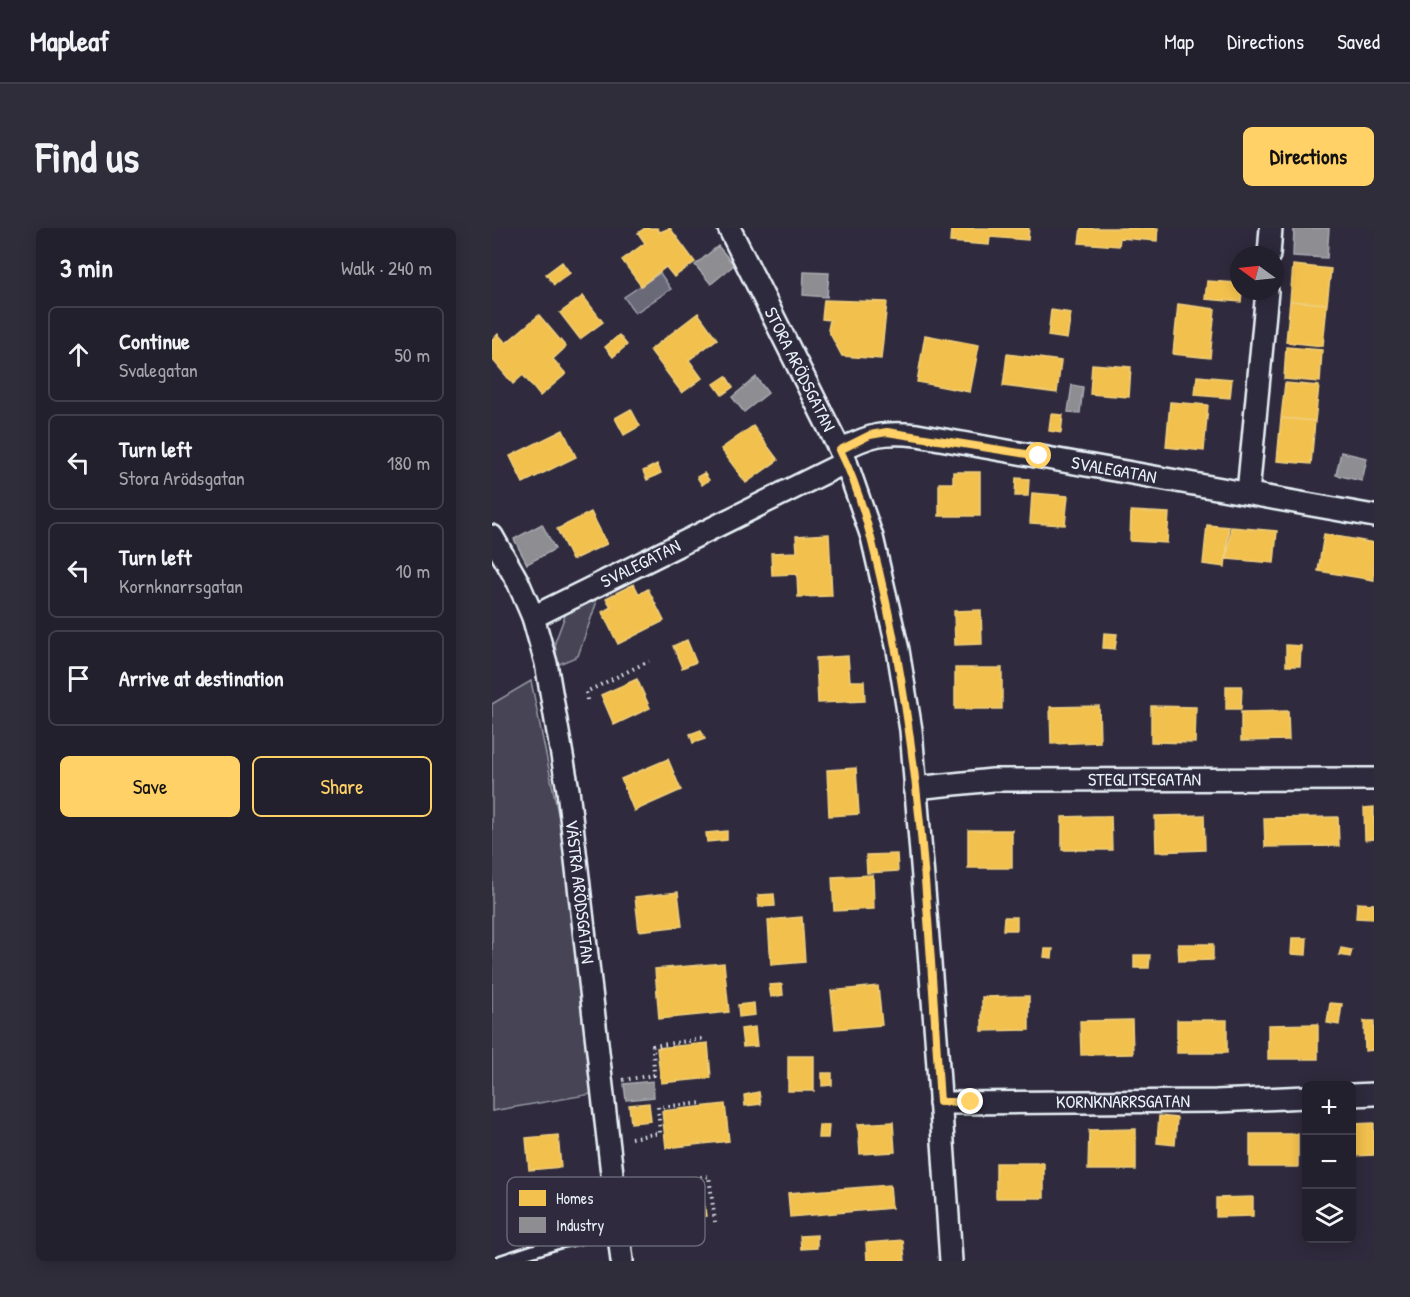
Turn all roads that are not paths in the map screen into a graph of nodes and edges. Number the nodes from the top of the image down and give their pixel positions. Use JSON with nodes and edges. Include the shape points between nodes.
{"nodes":[{"id":1,"x":729,"y":228,"type":"edge"},
{"id":2,"x":1271,"y":228,"type":"edge"},
{"id":3,"x":1270,"y":246,"type":"edge"},
{"id":4,"x":1266,"y":300,"type":"edge"},
{"id":5,"x":843,"y":456,"type":"junction"},
{"id":6,"x":1248,"y":493,"type":"junction"},
{"id":7,"x":1374,"y":516,"type":"edge"},
{"id":8,"x":492,"y":536,"type":"edge"},
{"id":9,"x":533,"y":617,"type":"junction"},
{"id":10,"x":1374,"y":779,"type":"edge"},
{"id":11,"x":915,"y":788,"type":"junction"},
{"id":12,"x":1356,"y":1095,"type":"edge"},
{"id":13,"x":1374,"y":1095,"type":"edge"},
{"id":14,"x":1302,"y":1096,"type":"edge"},
{"id":15,"x":940,"y":1102,"type":"junction"},
{"id":16,"x":612,"y":1177,"type":"edge"},
{"id":17,"x":548,"y":1246,"type":"edge"},
{"id":18,"x":620,"y":1246,"type":"edge"},
{"id":19,"x":501,"y":1261,"type":"edge"},
{"id":20,"x":622,"y":1261,"type":"edge"},
{"id":21,"x":951,"y":1261,"type":"edge"}],
"edges":[{"from":1,"to":5,"type":"street","name":"STORA ARÖDSGATAN"},
{"from":2,"to":3,"type":"street"},
{"from":4,"to":6,"type":"street"},
{"from":5,"to":6,"type":"street","name":"SVALEGATAN","via":[[870,435],[905,433]]},
{"from":5,"to":9,"type":"street","name":"SVALEGATAN"},
{"from":5,"to":11,"type":"street","name":"STORA ARÖDSGATAN","via":[[872,537],[898,650]]},
{"from":6,"to":7,"type":"street","name":"SVALEGATAN"},
{"from":8,"to":9,"type":"street","name":"VÄSTRA ARÖDSGATAN"},
{"from":9,"to":16,"type":"street","name":"VÄSTRA ARÖDSGATAN","via":[[546,663],[568,790]]},
{"from":10,"to":11,"type":"street","name":"STEGLITSEGATAN","via":[[993,780]]},
{"from":11,"to":15,"type":"street","name":"STORA ARÖDSGATAN"},
{"from":12,"to":13,"type":"street"},
{"from":14,"to":15,"type":"street","name":"KORNKNARRSGATAN","via":[[1216,1101]]},
{"from":15,"to":21,"type":"street","name":"STORA ARÖDSGATAN"},
{"from":17,"to":19,"type":"lane"},
{"from":18,"to":20,"type":"street","name":"VÄSTRA ARÖDSGATAN"}]}
